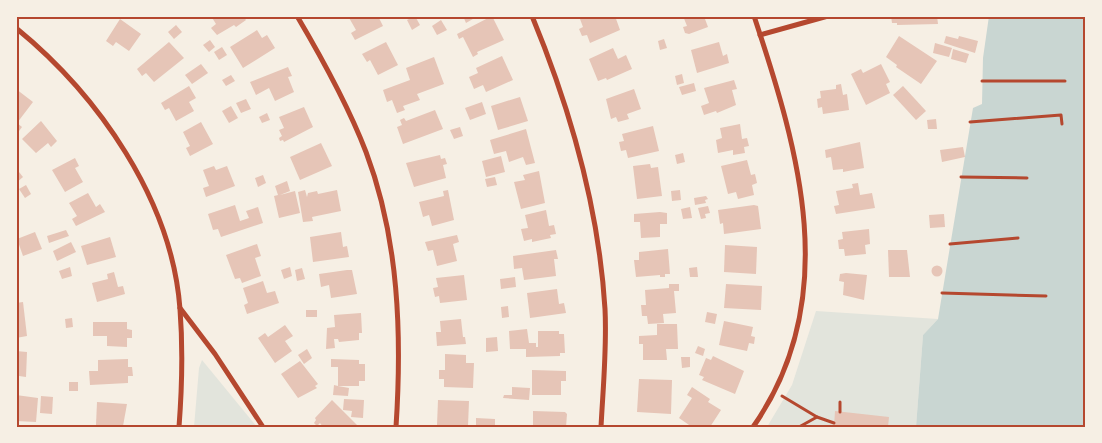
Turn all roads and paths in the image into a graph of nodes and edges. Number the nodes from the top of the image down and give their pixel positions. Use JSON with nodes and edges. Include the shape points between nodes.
{"nodes":[{"id":1,"x":297,"y":16,"type":"edge"},
{"id":2,"x":532,"y":16,"type":"edge"},
{"id":3,"x":754,"y":16,"type":"edge"},
{"id":4,"x":828,"y":16,"type":"edge"},
{"id":5,"x":16,"y":28,"type":"edge"},
{"id":6,"x":760,"y":34,"type":"junction"},
{"id":7,"x":982,"y":81,"type":"dead end"},
{"id":8,"x":1066,"y":81,"type":"dead end"},
{"id":9,"x":970,"y":122,"type":"dead end"},
{"id":10,"x":1062,"y":124,"type":"dead end"},
{"id":11,"x":961,"y":177,"type":"dead end"},
{"id":12,"x":1027,"y":178,"type":"dead end"},
{"id":13,"x":1018,"y":238,"type":"dead end"},
{"id":14,"x":950,"y":244,"type":"dead end"},
{"id":15,"x":942,"y":293,"type":"dead end"},
{"id":16,"x":1046,"y":296,"type":"dead end"},
{"id":17,"x":180,"y":308,"type":"junction"},
{"id":18,"x":774,"y":392,"type":"junction"},
{"id":19,"x":840,"y":402,"type":"dead end"},
{"id":20,"x":840,"y":412,"type":"dead end"},
{"id":21,"x":816,"y":416,"type":"junction"},
{"id":22,"x":834,"y":424,"type":"dead end"},
{"id":23,"x":179,"y":427,"type":"edge"},
{"id":24,"x":263,"y":427,"type":"edge"},
{"id":25,"x":396,"y":427,"type":"edge"},
{"id":26,"x":601,"y":427,"type":"edge"},
{"id":27,"x":753,"y":427,"type":"edge"},
{"id":28,"x":799,"y":427,"type":"edge"}],
"edges":[{"from":1,"to":25,"type":"street","via":[[342,97],[366,153],[380,202],[397,306],[400,352]]},
{"from":2,"to":26,"type":"street","via":[[555,76],[575,143],[597,246],[605,310]]},
{"from":3,"to":6,"type":"street"},
{"from":4,"to":6,"type":"street"},
{"from":5,"to":17,"type":"street","via":[[74,81],[102,115],[125,151],[146,189],[166,242]]},
{"from":6,"to":18,"type":"street","via":[[792,140],[805,222],[805,277],[800,316]]},
{"from":7,"to":8,"type":"path"},
{"from":9,"to":10,"type":"path","via":[[1061,114]]},
{"from":11,"to":12,"type":"path"},
{"from":13,"to":14,"type":"path"},
{"from":15,"to":16,"type":"path"},
{"from":17,"to":23,"type":"street"},
{"from":17,"to":24,"type":"street"},
{"from":18,"to":21,"type":"path"},
{"from":18,"to":27,"type":"street"},
{"from":19,"to":20,"type":"path"},
{"from":21,"to":22,"type":"path"},
{"from":21,"to":28,"type":"path"}]}
